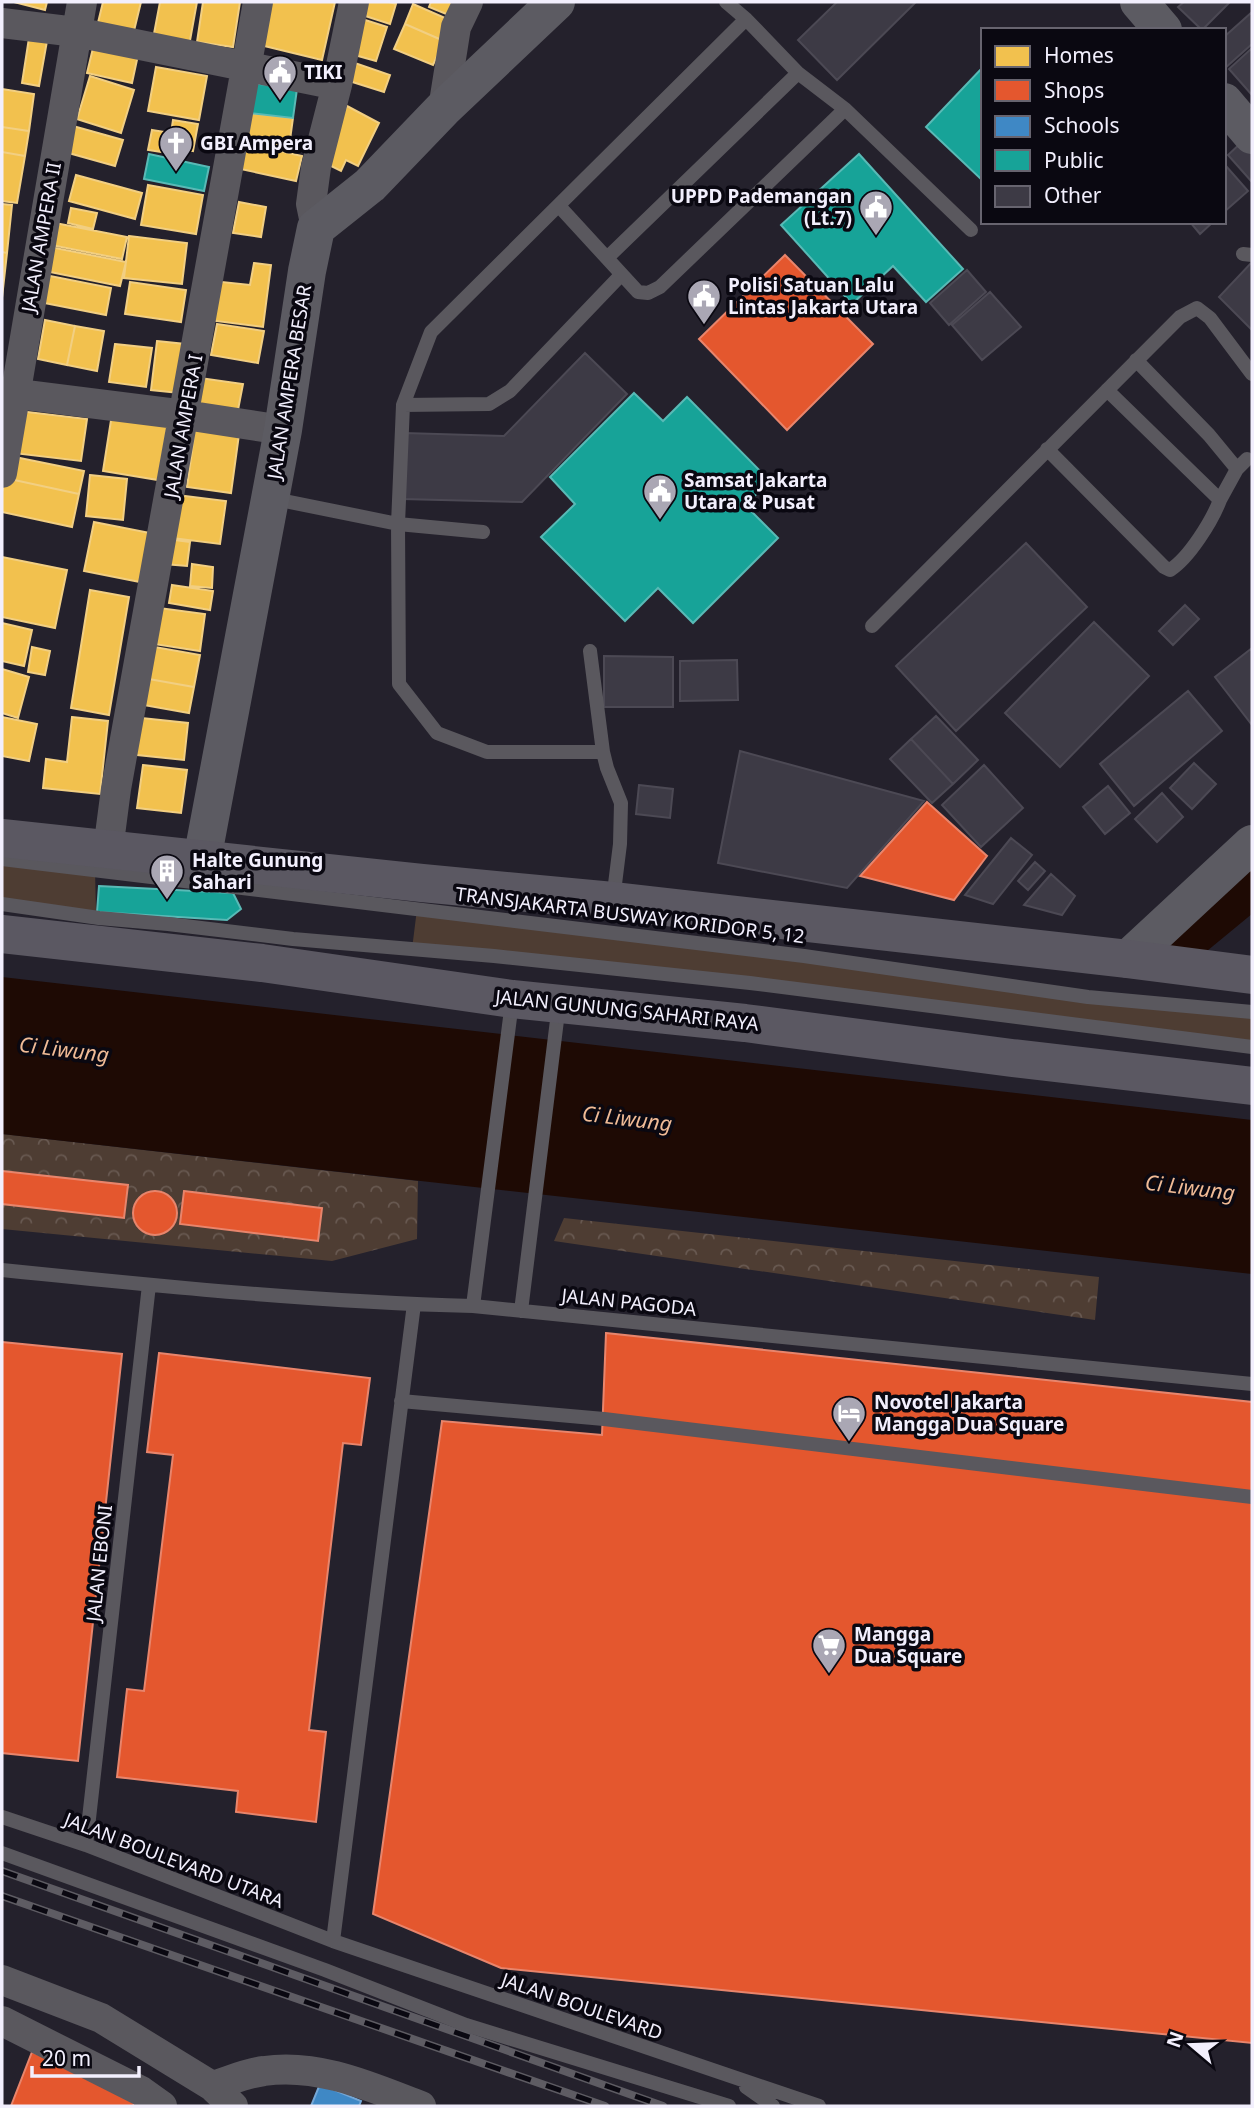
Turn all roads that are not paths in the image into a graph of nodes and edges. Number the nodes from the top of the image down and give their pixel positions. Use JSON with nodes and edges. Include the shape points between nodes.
{"nodes":[{"id":1,"x":82,"y":2,"type":"edge"},
{"id":2,"x":258,"y":2,"type":"edge"},
{"id":3,"x":354,"y":2,"type":"edge"},
{"id":4,"x":468,"y":2,"type":"edge"},
{"id":5,"x":556,"y":2,"type":"edge"},
{"id":6,"x":726,"y":2,"type":"edge"},
{"id":7,"x":1139,"y":2,"type":"edge"},
{"id":8,"x":746,"y":19,"type":"junction"},
{"id":9,"x":2,"y":23,"type":"edge"},
{"id":10,"x":1161,"y":28,"type":"edge"},
{"id":11,"x":76,"y":32,"type":"junction"},
{"id":12,"x":246,"y":68,"type":"junction"},
{"id":13,"x":798,"y":73,"type":"junction"},
{"id":14,"x":337,"y":85,"type":"junction"},
{"id":15,"x":1226,"y":104,"type":"edge"},
{"id":16,"x":443,"y":109,"type":"junction"},
{"id":17,"x":845,"y":109,"type":"junction"},
{"id":18,"x":1252,"y":135,"type":"edge"},
{"id":19,"x":559,"y":206,"type":"junction"},
{"id":20,"x":316,"y":228,"type":"junction"},
{"id":21,"x":971,"y":230,"type":"dead end"},
{"id":22,"x":608,"y":257,"type":"junction"},
{"id":23,"x":621,"y":275,"type":"junction"},
{"id":24,"x":1136,"y":359,"type":"junction"},
{"id":25,"x":1252,"y":374,"type":"edge"},
{"id":26,"x":1107,"y":390,"type":"junction"},
{"id":27,"x":8,"y":393,"type":"edge"},
{"id":28,"x":403,"y":405,"type":"junction"},
{"id":29,"x":185,"y":415,"type":"junction"},
{"id":30,"x":283,"y":430,"type":"junction"},
{"id":31,"x":1047,"y":449,"type":"junction"},
{"id":32,"x":1247,"y":462,"type":"edge"},
{"id":33,"x":2,"y":473,"type":"edge"},
{"id":34,"x":270,"y":498,"type":"junction"},
{"id":35,"x":1220,"y":500,"type":"junction"},
{"id":36,"x":398,"y":524,"type":"junction"},
{"id":37,"x":483,"y":531,"type":"dead end"},
{"id":38,"x":872,"y":626,"type":"dead end"},
{"id":39,"x":590,"y":650,"type":"dead end"},
{"id":40,"x":603,"y":752,"type":"junction"},
{"id":41,"x":2,"y":838,"type":"edge"},
{"id":42,"x":1252,"y":844,"type":"edge"},
{"id":43,"x":108,"y":850,"type":"junction"},
{"id":44,"x":2,"y":859,"type":"edge"},
{"id":45,"x":202,"y":860,"type":"junction"},
{"id":46,"x":613,"y":901,"type":"junction"},
{"id":47,"x":2,"y":904,"type":"edge"},
{"id":48,"x":2,"y":934,"type":"edge"},
{"id":49,"x":1128,"y":959,"type":"junction"},
{"id":50,"x":1249,"y":967,"type":"edge"},
{"id":51,"x":1252,"y":1012,"type":"edge"},
{"id":52,"x":510,"y":1015,"type":"junction"},
{"id":53,"x":557,"y":1019,"type":"junction"},
{"id":54,"x":1252,"y":1047,"type":"edge"},
{"id":55,"x":1252,"y":1086,"type":"edge"},
{"id":56,"x":2,"y":1270,"type":"edge"},
{"id":57,"x":149,"y":1285,"type":"junction"},
{"id":58,"x":414,"y":1304,"type":"junction"},
{"id":59,"x":473,"y":1306,"type":"junction"},
{"id":60,"x":521,"y":1311,"type":"junction"},
{"id":61,"x":1252,"y":1384,"type":"edge"},
{"id":62,"x":401,"y":1401,"type":"junction"},
{"id":63,"x":1252,"y":1497,"type":"edge"},
{"id":64,"x":2,"y":1817,"type":"edge"},
{"id":65,"x":86,"y":1845,"type":"junction"},
{"id":66,"x":2,"y":1853,"type":"edge"},
{"id":67,"x":333,"y":1941,"type":"junction"},
{"id":68,"x":2,"y":1980,"type":"edge"},
{"id":69,"x":4,"y":2030,"type":"edge"},
{"id":70,"x":734,"y":2078,"type":"junction"},
{"id":71,"x":223,"y":2096,"type":"edge"},
{"id":72,"x":162,"y":2106,"type":"edge"},
{"id":73,"x":421,"y":2106,"type":"edge"},
{"id":74,"x":729,"y":2106,"type":"edge"},
{"id":75,"x":773,"y":2106,"type":"edge"},
{"id":76,"x":819,"y":2106,"type":"edge"}],
"edges":[{"from":1,"to":11,"type":"street","name":"JALAN AMPERA II"},
{"from":2,"to":12,"type":"street","name":"JALAN AMPERA I"},
{"from":3,"to":14,"type":"street"},
{"from":4,"to":16,"type":"street","via":[[456,27]]},
{"from":5,"to":16,"type":"street"},
{"from":6,"to":8,"type":"lane"},
{"from":7,"to":10,"type":"street"},
{"from":8,"to":13,"type":"lane"},
{"from":8,"to":19,"type":"lane"},
{"from":9,"to":11,"type":"street"},
{"from":11,"to":12,"type":"street"},
{"from":11,"to":27,"type":"street","name":"JALAN AMPERA II"},
{"from":12,"to":14,"type":"street"},
{"from":12,"to":29,"type":"street","name":"JALAN AMPERA I"},
{"from":13,"to":17,"type":"lane"},
{"from":13,"to":22,"type":"lane"},
{"from":14,"to":20,"type":"street","via":[[311,204]]},
{"from":15,"to":18,"type":"street"},
{"from":16,"to":20,"type":"street","via":[[370,185]]},
{"from":17,"to":21,"type":"lane"},
{"from":17,"to":23,"type":"lane","via":[[660,287],[638,292]]},
{"from":19,"to":22,"type":"lane"},
{"from":19,"to":28,"type":"lane","via":[[431,332]]},
{"from":20,"to":30,"type":"street","name":"JALAN AMPERA BESAR"},
{"from":22,"to":23,"type":"lane"},
{"from":23,"to":28,"type":"lane","via":[[510,391],[489,404]]},
{"from":24,"to":25,"type":"lane","via":[[1180,317],[1197,308],[1210,318]]},
{"from":24,"to":26,"type":"lane"},
{"from":24,"to":32,"type":"lane","via":[[1209,435]]},
{"from":26,"to":31,"type":"lane"},
{"from":26,"to":35,"type":"lane"},
{"from":27,"to":29,"type":"street"},
{"from":27,"to":33,"type":"street","name":"JALAN AMPERA II"},
{"from":28,"to":36,"type":"lane"},
{"from":29,"to":30,"type":"street"},
{"from":29,"to":43,"type":"street","name":"JALAN AMPERA I"},
{"from":30,"to":34,"type":"street","name":"JALAN AMPERA BESAR"},
{"from":31,"to":35,"type":"lane","via":[[1170,570],[1207,526]]},
{"from":31,"to":38,"type":"lane"},
{"from":32,"to":35,"type":"lane"},
{"from":34,"to":36,"type":"lane"},
{"from":34,"to":45,"type":"street","name":"JALAN AMPERA BESAR"},
{"from":36,"to":37,"type":"lane"},
{"from":36,"to":40,"type":"lane","via":[[399,684],[437,733],[487,752]]},
{"from":39,"to":40,"type":"lane"},
{"from":40,"to":46,"type":"lane","via":[[621,803]]},
{"from":41,"to":43,"type":"main road"},
{"from":42,"to":49,"type":"street"},
{"from":43,"to":45,"type":"main road"},
{"from":44,"to":51,"type":"lane","name":"TRANSJAKARTA BUSWAY KORIDOR 5, 12","via":[[776,953],[1088,997]]},
{"from":45,"to":46,"type":"main road"},
{"from":46,"to":49,"type":"main road"},
{"from":47,"to":54,"type":"lane","via":[[293,939],[750,983]]},
{"from":48,"to":52,"type":"main road","name":"JALAN GUNUNG SAHARI RAYA","via":[[262,963]]},
{"from":49,"to":50,"type":"main road"},
{"from":52,"to":53,"type":"main road","name":"JALAN GUNUNG SAHARI RAYA"},
{"from":52,"to":59,"type":"lane"},
{"from":53,"to":55,"type":"main road","name":"JALAN GUNUNG SAHARI RAYA","via":[[759,1024]]},
{"from":53,"to":60,"type":"lane"},
{"from":56,"to":57,"type":"lane","name":"JALAN PAGODA"},
{"from":57,"to":58,"type":"lane","name":"JALAN PAGODA"},
{"from":57,"to":65,"type":"lane","name":"JALAN EBONI"},
{"from":58,"to":59,"type":"lane","name":"JALAN PAGODA"},
{"from":58,"to":62,"type":"lane"},
{"from":59,"to":60,"type":"lane","name":"JALAN PAGODA"},
{"from":60,"to":61,"type":"lane","name":"JALAN PAGODA"},
{"from":62,"to":63,"type":"lane","via":[[604,1419]]},
{"from":62,"to":67,"type":"lane"},
{"from":64,"to":65,"type":"lane","name":"JALAN BOULEVARD UTARA"},
{"from":65,"to":67,"type":"lane","name":"JALAN BOULEVARD UTARA"},
{"from":66,"to":74,"type":"lane","via":[[466,2025]]},
{"from":67,"to":70,"type":"lane","name":"JALAN BOULEVARD"},
{"from":68,"to":71,"type":"street","via":[[101,2018]]},
{"from":69,"to":72,"type":"street","via":[[141,2091]]},
{"from":70,"to":75,"type":"lane"},
{"from":70,"to":76,"type":"lane","name":"JALAN BOULEVARD"},
{"from":71,"to":73,"type":"street","via":[[264,2071],[293,2070],[341,2076]]}]}
